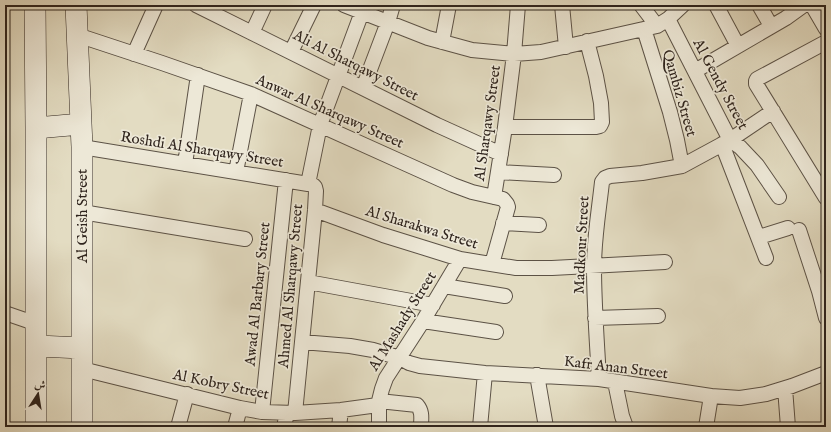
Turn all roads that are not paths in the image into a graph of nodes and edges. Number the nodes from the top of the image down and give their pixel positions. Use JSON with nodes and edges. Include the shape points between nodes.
{"nodes":[{"id":1,"x":76,"y":5,"type":"edge"},
{"id":2,"x":156,"y":5,"type":"edge"},
{"id":3,"x":265,"y":5,"type":"edge"},
{"id":4,"x":314,"y":5,"type":"edge"},
{"id":5,"x":344,"y":5,"type":"edge"},
{"id":6,"x":393,"y":5,"type":"edge"},
{"id":7,"x":449,"y":5,"type":"edge"},
{"id":8,"x":518,"y":5,"type":"edge"},
{"id":9,"x":562,"y":5,"type":"edge"},
{"id":10,"x":641,"y":5,"type":"edge"},
{"id":11,"x":683,"y":5,"type":"edge"},
{"id":12,"x":716,"y":5,"type":"edge"},
{"id":13,"x":759,"y":5,"type":"edge"},
{"id":14,"x":804,"y":5,"type":"edge"},
{"id":15,"x":812,"y":5,"type":"edge"},
{"id":16,"x":32,"y":6,"type":"edge"},
{"id":17,"x":203,"y":6,"type":"edge"},
{"id":18,"x":362,"y":12,"type":"junction"},
{"id":19,"x":388,"y":22,"type":"junction"},
{"id":20,"x":656,"y":25,"type":"junction"},
{"id":21,"x":771,"y":26,"type":"junction"},
{"id":22,"x":826,"y":29,"type":"edge"},
{"id":23,"x":252,"y":32,"type":"junction"},
{"id":24,"x":78,"y":35,"type":"junction"},
{"id":25,"x":588,"y":41,"type":"junction"},
{"id":26,"x":442,"y":42,"type":"junction"},
{"id":27,"x":826,"y":42,"type":"edge"},
{"id":28,"x":738,"y":46,"type":"junction"},
{"id":29,"x":566,"y":47,"type":"junction"},
{"id":30,"x":291,"y":52,"type":"junction"},
{"id":31,"x":134,"y":54,"type":"junction"},
{"id":32,"x":514,"y":54,"type":"junction"},
{"id":33,"x":695,"y":71,"type":"junction"},
{"id":34,"x":198,"y":76,"type":"junction"},
{"id":35,"x":339,"y":76,"type":"junction"},
{"id":36,"x":363,"y":88,"type":"junction"},
{"id":37,"x":251,"y":94,"type":"junction"},
{"id":38,"x":773,"y":111,"type":"junction"},
{"id":39,"x":81,"y":124,"type":"junction"},
{"id":40,"x":320,"y":125,"type":"junction"},
{"id":41,"x":505,"y":127,"type":"junction"},
{"id":42,"x":36,"y":128,"type":"junction"},
{"id":43,"x":726,"y":142,"type":"junction"},
{"id":44,"x":82,"y":147,"type":"junction"},
{"id":45,"x":501,"y":154,"type":"junction"},
{"id":46,"x":185,"y":164,"type":"junction"},
{"id":47,"x":682,"y":166,"type":"junction"},
{"id":48,"x":236,"y":172,"type":"junction"},
{"id":49,"x":498,"y":172,"type":"junction"},
{"id":50,"x":554,"y":175,"type":"dead end"},
{"id":51,"x":286,"y":180,"type":"junction"},
{"id":52,"x":312,"y":185,"type":"junction"},
{"id":53,"x":494,"y":197,"type":"junction"},
{"id":54,"x":779,"y":198,"type":"dead end"},
{"id":55,"x":826,"y":198,"type":"edge"},
{"id":56,"x":315,"y":210,"type":"junction"},
{"id":57,"x":82,"y":212,"type":"junction"},
{"id":58,"x":504,"y":223,"type":"junction"},
{"id":59,"x":539,"y":225,"type":"dead end"},
{"id":60,"x":758,"y":237,"type":"junction"},
{"id":61,"x":245,"y":239,"type":"dead end"},
{"id":62,"x":766,"y":258,"type":"dead end"},
{"id":63,"x":460,"y":259,"type":"junction"},
{"id":64,"x":665,"y":262,"type":"dead end"},
{"id":65,"x":492,"y":264,"type":"junction"},
{"id":66,"x":594,"y":266,"type":"junction"},
{"id":67,"x":308,"y":282,"type":"junction"},
{"id":68,"x":444,"y":286,"type":"junction"},
{"id":69,"x":505,"y":296,"type":"dead end"},
{"id":70,"x":432,"y":305,"type":"junction"},
{"id":71,"x":5,"y":313,"type":"edge"},
{"id":72,"x":658,"y":316,"type":"dead end"},
{"id":73,"x":595,"y":318,"type":"junction"},
{"id":74,"x":826,"y":318,"type":"edge"},
{"id":75,"x":423,"y":321,"type":"junction"},
{"id":76,"x":37,"y":324,"type":"junction"},
{"id":77,"x":496,"y":332,"type":"dead end"},
{"id":78,"x":302,"y":342,"type":"junction"},
{"id":79,"x":37,"y":346,"type":"junction"},
{"id":80,"x":82,"y":348,"type":"junction"},
{"id":81,"x":400,"y":358,"type":"junction"},
{"id":82,"x":82,"y":369,"type":"junction"},
{"id":83,"x":485,"y":373,"type":"junction"},
{"id":84,"x":826,"y":373,"type":"edge"},
{"id":85,"x":537,"y":375,"type":"junction"},
{"id":86,"x":599,"y":380,"type":"junction"},
{"id":87,"x":615,"y":382,"type":"junction"},
{"id":88,"x":785,"y":388,"type":"junction"},
{"id":89,"x":187,"y":394,"type":"junction"},
{"id":90,"x":711,"y":396,"type":"junction"},
{"id":91,"x":379,"y":403,"type":"junction"},
{"id":92,"x":240,"y":408,"type":"junction"},
{"id":93,"x":341,"y":410,"type":"junction"},
{"id":94,"x":262,"y":412,"type":"junction"},
{"id":95,"x":291,"y":413,"type":"junction"},
{"id":96,"x":84,"y":426,"type":"edge"},
{"id":97,"x":36,"y":427,"type":"edge"},
{"id":98,"x":178,"y":427,"type":"edge"},
{"id":99,"x":235,"y":427,"type":"edge"},
{"id":100,"x":284,"y":427,"type":"edge"},
{"id":101,"x":339,"y":427,"type":"edge"},
{"id":102,"x":378,"y":427,"type":"edge"},
{"id":103,"x":421,"y":427,"type":"edge"},
{"id":104,"x":480,"y":427,"type":"edge"},
{"id":105,"x":546,"y":427,"type":"edge"},
{"id":106,"x":626,"y":427,"type":"edge"},
{"id":107,"x":706,"y":427,"type":"edge"},
{"id":108,"x":788,"y":427,"type":"edge"}],
"edges":[{"from":1,"to":24,"type":"main road","name":"Al Geish Street"},
{"from":2,"to":31,"type":"street"},
{"from":3,"to":23,"type":"street"},
{"from":4,"to":30,"type":"street"},
{"from":5,"to":18,"type":"street"},
{"from":6,"to":19,"type":"street"},
{"from":7,"to":26,"type":"street"},
{"from":8,"to":32,"type":"street","name":"Al Sharqawy Street"},
{"from":9,"to":29,"type":"street"},
{"from":10,"to":20,"type":"street"},
{"from":11,"to":20,"type":"street"},
{"from":12,"to":28,"type":"street"},
{"from":13,"to":21,"type":"street"},
{"from":14,"to":21,"type":"street"},
{"from":15,"to":22,"type":"street"},
{"from":16,"to":42,"type":"main road"},
{"from":17,"to":23,"type":"street","name":"Ali Al Sharqawy Street"},
{"from":18,"to":19,"type":"street"},
{"from":18,"to":35,"type":"street","name":"Ahmed Al Sharqawy Street"},
{"from":19,"to":26,"type":"street"},
{"from":19,"to":36,"type":"street"},
{"from":20,"to":25,"type":"street"},
{"from":20,"to":33,"type":"street","name":"Al Gendy Street"},
{"from":20,"to":47,"type":"street","name":"Qambiz Street","via":[[670,112]]},
{"from":21,"to":28,"type":"street"},
{"from":23,"to":30,"type":"street","name":"Ali Al Sharqawy Street"},
{"from":24,"to":31,"type":"street","name":"Anwar Al Sharqawy Street"},
{"from":24,"to":39,"type":"main road","name":"Al Geish Street"},
{"from":25,"to":29,"type":"street"},
{"from":25,"to":41,"type":"street","via":[[601,103],[600,126]]},
{"from":26,"to":32,"type":"street","via":[[472,50]]},
{"from":27,"to":38,"type":"street","via":[[756,81]]},
{"from":28,"to":33,"type":"street"},
{"from":29,"to":32,"type":"street"},
{"from":30,"to":35,"type":"street","name":"Ali Al Sharqawy Street"},
{"from":31,"to":34,"type":"street","name":"Anwar Al Sharqawy Street"},
{"from":32,"to":41,"type":"street","name":"Al Sharqawy Street"},
{"from":33,"to":43,"type":"street","name":"Al Gendy Street"},
{"from":34,"to":37,"type":"street","name":"Anwar Al Sharqawy Street"},
{"from":34,"to":46,"type":"street"},
{"from":35,"to":36,"type":"street","name":"Ali Al Sharqawy Street"},
{"from":35,"to":40,"type":"street","name":"Ahmed Al Sharqawy Street"},
{"from":36,"to":45,"type":"street","name":"Ali Al Sharqawy Street"},
{"from":37,"to":40,"type":"street","name":"Anwar Al Sharqawy Street"},
{"from":37,"to":48,"type":"street"},
{"from":38,"to":43,"type":"street","name":"Madkour Street"},
{"from":38,"to":55,"type":"street"},
{"from":39,"to":42,"type":"main road"},
{"from":39,"to":44,"type":"main road","name":"Al Geish Street"},
{"from":40,"to":52,"type":"street","name":"Ahmed Al Sharqawy Street"},
{"from":40,"to":53,"type":"street","name":"Anwar Al Sharqawy Street","via":[[453,185]]},
{"from":41,"to":45,"type":"street","name":"Al Sharqawy Street"},
{"from":42,"to":76,"type":"main road"},
{"from":43,"to":47,"type":"street","name":"Madkour Street"},
{"from":43,"to":54,"type":"street","name":"Al Gendy Street","via":[[740,147],[758,165]]},
{"from":43,"to":60,"type":"street"},
{"from":44,"to":46,"type":"street","name":"Roshdi Al Sharqawy Street"},
{"from":44,"to":57,"type":"main road","name":"Al Geish Street"},
{"from":45,"to":49,"type":"street","name":"Al Sharqawy Street"},
{"from":46,"to":48,"type":"street","name":"Roshdi Al Sharqawy Street"},
{"from":47,"to":66,"type":"street","name":"Madkour Street","via":[[605,178],[602,182]]},
{"from":48,"to":51,"type":"street","name":"Roshdi Al Sharqawy Street"},
{"from":49,"to":50,"type":"street"},
{"from":49,"to":53,"type":"street","name":"Al Sharqawy Street"},
{"from":51,"to":52,"type":"street","name":"Roshdi Al Sharqawy Street"},
{"from":51,"to":94,"type":"street","name":"Awad Al Barbary Street"},
{"from":52,"to":56,"type":"street","name":"Ahmed Al Sharqawy Street","via":[[316,191]]},
{"from":53,"to":58,"type":"street","name":"Anwar Al Sharqawy Street","via":[[503,199],[507,204]]},
{"from":56,"to":63,"type":"street","name":"Al Sharakwa Street"},
{"from":56,"to":67,"type":"street","name":"Ahmed Al Sharqawy Street"},
{"from":57,"to":61,"type":"street"},
{"from":57,"to":80,"type":"main road","name":"Al Geish Street"},
{"from":58,"to":59,"type":"street"},
{"from":58,"to":65,"type":"street","name":"Anwar Al Sharqawy Street"},
{"from":60,"to":62,"type":"street"},
{"from":60,"to":74,"type":"street","via":[[793,229],[819,292]]},
{"from":63,"to":65,"type":"street","name":"Al Sharakwa Street"},
{"from":63,"to":68,"type":"street","name":"Al Mashady Street"},
{"from":64,"to":66,"type":"street","name":"Al Sharakwa Street"},
{"from":65,"to":66,"type":"street","name":"Al Sharakwa Street","via":[[516,268]]},
{"from":66,"to":73,"type":"street","name":"Madkour Street"},
{"from":67,"to":70,"type":"street"},
{"from":67,"to":78,"type":"street","name":"Ahmed Al Sharqawy Street"},
{"from":68,"to":69,"type":"street"},
{"from":68,"to":70,"type":"street","name":"Al Mashady Street"},
{"from":70,"to":75,"type":"street","name":"Al Mashady Street"},
{"from":71,"to":76,"type":"street"},
{"from":72,"to":73,"type":"street"},
{"from":73,"to":86,"type":"street","name":"Madkour Street"},
{"from":75,"to":77,"type":"street"},
{"from":75,"to":81,"type":"street","name":"Al Mashady Street"},
{"from":76,"to":79,"type":"main road"},
{"from":78,"to":81,"type":"street","name":"Kafr Anan Street","via":[[350,346]]},
{"from":78,"to":95,"type":"street","name":"Ahmed Al Sharqawy Street"},
{"from":79,"to":80,"type":"main road"},
{"from":79,"to":97,"type":"main road"},
{"from":80,"to":82,"type":"main road","name":"Al Geish Street"},
{"from":81,"to":83,"type":"street","name":"Kafr Anan Street","via":[[420,366]]},
{"from":81,"to":91,"type":"street","name":"Al Mashady Street","via":[[386,378]]},
{"from":82,"to":89,"type":"street","name":"Al Kobry Street"},
{"from":82,"to":96,"type":"main road","name":"Al Geish Street"},
{"from":83,"to":85,"type":"street","name":"Kafr Anan Street"},
{"from":83,"to":104,"type":"street"},
{"from":84,"to":88,"type":"street","name":"Kafr Anan Street"},
{"from":85,"to":86,"type":"street","name":"Kafr Anan Street"},
{"from":85,"to":105,"type":"street"},
{"from":86,"to":87,"type":"street","name":"Kafr Anan Street"},
{"from":87,"to":90,"type":"street","name":"Kafr Anan Street"},
{"from":87,"to":106,"type":"street"},
{"from":88,"to":90,"type":"street","name":"Kafr Anan Street","via":[[740,398]]},
{"from":88,"to":108,"type":"street"},
{"from":89,"to":92,"type":"street","name":"Al Kobry Street"},
{"from":89,"to":98,"type":"street"},
{"from":90,"to":107,"type":"street"},
{"from":91,"to":93,"type":"street","name":"Al Kobry Street"},
{"from":91,"to":102,"type":"street","name":"Al Mashady Street"},
{"from":91,"to":103,"type":"street","name":"Al Kobry Street","via":[[417,405],[422,414]]},
{"from":92,"to":94,"type":"street","name":"Al Kobry Street"},
{"from":92,"to":99,"type":"street"},
{"from":93,"to":95,"type":"street","name":"Al Kobry Street"},
{"from":93,"to":101,"type":"street"},
{"from":94,"to":95,"type":"street","name":"Al Kobry Street"},
{"from":95,"to":100,"type":"street","name":"Ahmed Al Sharqawy Street"}]}
